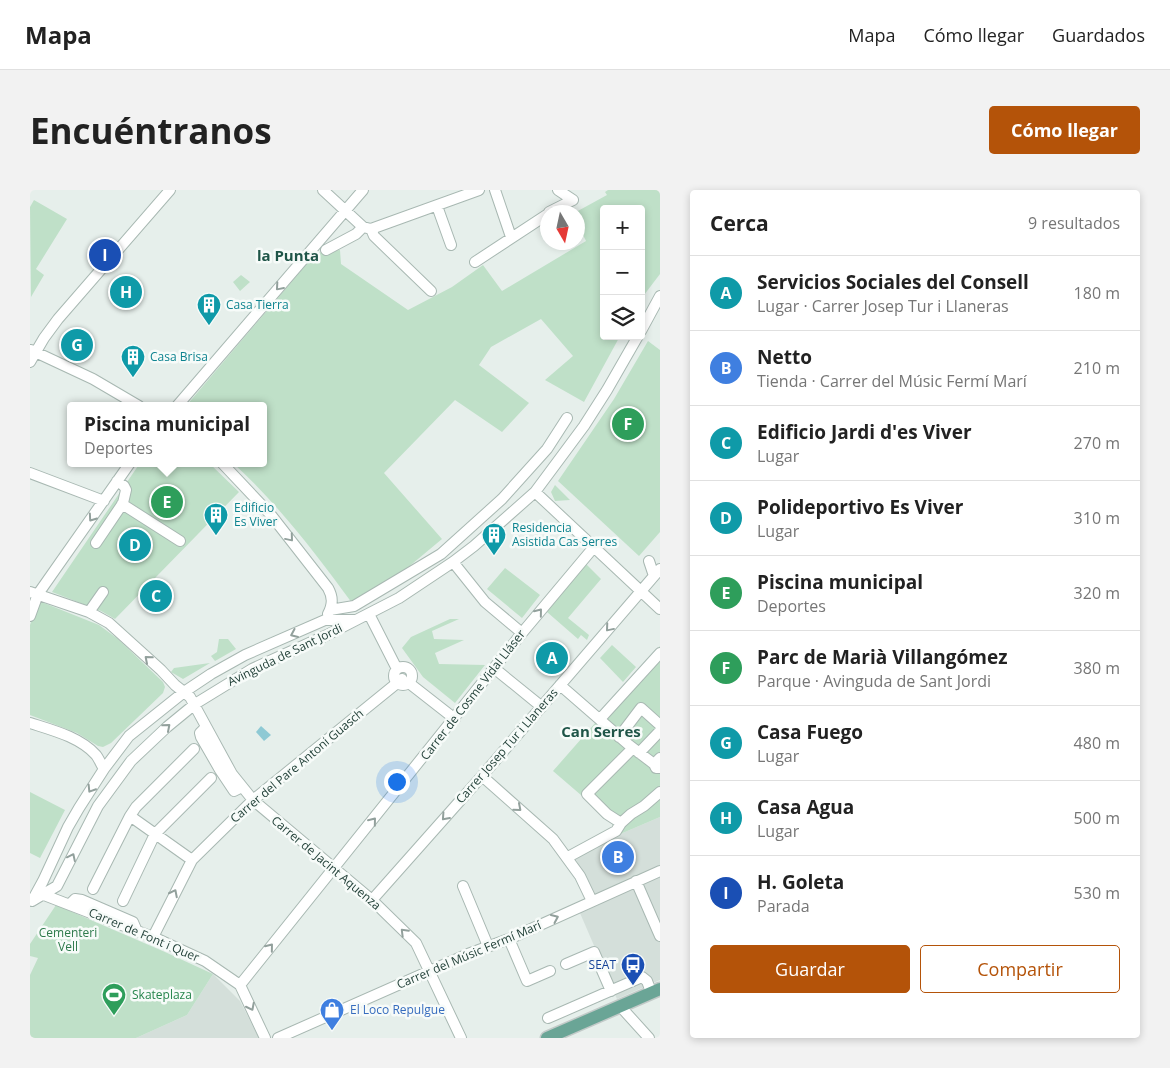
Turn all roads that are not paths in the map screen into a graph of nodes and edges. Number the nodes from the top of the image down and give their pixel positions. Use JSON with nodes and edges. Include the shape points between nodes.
{"nodes":[{"id":1,"x":170,"y":190,"type":"edge"},
{"id":2,"x":323,"y":190,"type":"edge"},
{"id":3,"x":363,"y":190,"type":"edge"},
{"id":4,"x":479,"y":190,"type":"edge"},
{"id":5,"x":495,"y":190,"type":"edge"},
{"id":6,"x":558,"y":190,"type":"edge"},
{"id":7,"x":563,"y":205,"type":"edge"},
{"id":8,"x":437,"y":206,"type":"junction"},
{"id":9,"x":344,"y":210,"type":"junction"},
{"id":10,"x":540,"y":218,"type":"edge"},
{"id":11,"x":367,"y":228,"type":"junction"},
{"id":12,"x":511,"y":237,"type":"junction"},
{"id":13,"x":451,"y":245,"type":"dead end"},
{"id":14,"x":326,"y":250,"type":"dead end"},
{"id":15,"x":475,"y":262,"type":"dead end"},
{"id":16,"x":431,"y":291,"type":"dead end"},
{"id":17,"x":660,"y":296,"type":"edge"},
{"id":18,"x":645,"y":324,"type":"edge"},
{"id":19,"x":636,"y":340,"type":"edge"},
{"id":20,"x":34,"y":346,"type":"edge"},
{"id":21,"x":30,"y":362,"type":"edge"},
{"id":22,"x":132,"y":402,"type":"edge"},
{"id":23,"x":180,"y":402,"type":"edge"},
{"id":24,"x":567,"y":418,"type":"dead end"},
{"id":25,"x":127,"y":467,"type":"edge"},
{"id":26,"x":226,"y":467,"type":"edge"},
{"id":27,"x":30,"y":473,"type":"edge"},
{"id":28,"x":118,"y":481,"type":"junction"},
{"id":29,"x":535,"y":492,"type":"junction"},
{"id":30,"x":104,"y":501,"type":"junction"},
{"id":31,"x":122,"y":504,"type":"junction"},
{"id":32,"x":180,"y":541,"type":"dead end"},
{"id":33,"x":96,"y":543,"type":"dead end"},
{"id":34,"x":594,"y":547,"type":"junction"},
{"id":35,"x":649,"y":560,"type":"dead end"},
{"id":36,"x":453,"y":562,"type":"junction"},
{"id":37,"x":657,"y":573,"type":"edge"},
{"id":38,"x":103,"y":592,"type":"dead end"},
{"id":39,"x":641,"y":592,"type":"junction"},
{"id":40,"x":34,"y":593,"type":"edge"},
{"id":41,"x":660,"y":609,"type":"edge"},
{"id":42,"x":330,"y":610,"type":"junction"},
{"id":43,"x":89,"y":612,"type":"junction"},
{"id":44,"x":369,"y":614,"type":"junction"},
{"id":45,"x":30,"y":616,"type":"edge"},
{"id":46,"x":325,"y":620,"type":"junction"},
{"id":47,"x":357,"y":620,"type":"junction"},
{"id":48,"x":522,"y":633,"type":"junction"},
{"id":49,"x":660,"y":654,"type":"edge"},
{"id":50,"x":494,"y":668,"type":"junction"},
{"id":51,"x":401,"y":678,"type":"junction"},
{"id":52,"x":560,"y":685,"type":"junction"},
{"id":53,"x":184,"y":692,"type":"junction"},
{"id":54,"x":195,"y":704,"type":"junction"},
{"id":55,"x":542,"y":706,"type":"junction"},
{"id":56,"x":455,"y":719,"type":"junction"},
{"id":57,"x":600,"y":719,"type":"junction"},
{"id":58,"x":30,"y":722,"type":"edge"},
{"id":59,"x":660,"y":726,"type":"edge"},
{"id":60,"x":660,"y":731,"type":"edge"},
{"id":61,"x":619,"y":736,"type":"junction"},
{"id":62,"x":194,"y":749,"type":"dead end"},
{"id":63,"x":636,"y":751,"type":"junction"},
{"id":64,"x":658,"y":763,"type":"edge"},
{"id":65,"x":104,"y":769,"type":"junction"},
{"id":66,"x":482,"y":776,"type":"junction"},
{"id":67,"x":212,"y":778,"type":"dead end"},
{"id":68,"x":660,"y":792,"type":"edge"},
{"id":69,"x":253,"y":800,"type":"junction"},
{"id":70,"x":130,"y":816,"type":"junction"},
{"id":71,"x":619,"y":827,"type":"junction"},
{"id":72,"x":155,"y":834,"type":"junction"},
{"id":73,"x":568,"y":857,"type":"junction"},
{"id":74,"x":192,"y":860,"type":"junction"},
{"id":75,"x":334,"y":869,"type":"junction"},
{"id":76,"x":660,"y":871,"type":"edge"},
{"id":77,"x":636,"y":881,"type":"junction"},
{"id":78,"x":463,"y":886,"type":"dead end"},
{"id":79,"x":39,"y":889,"type":"edge"},
{"id":80,"x":93,"y":889,"type":"dead end"},
{"id":81,"x":372,"y":900,"type":"junction"},
{"id":82,"x":592,"y":901,"type":"junction"},
{"id":83,"x":123,"y":902,"type":"dead end"},
{"id":84,"x":31,"y":903,"type":"edge"},
{"id":85,"x":660,"y":936,"type":"edge"},
{"id":86,"x":154,"y":937,"type":"junction"},
{"id":87,"x":509,"y":939,"type":"junction"},
{"id":88,"x":488,"y":946,"type":"junction"},
{"id":89,"x":566,"y":964,"type":"dead end"},
{"id":90,"x":550,"y":971,"type":"dead end"},
{"id":91,"x":430,"y":972,"type":"junction"},
{"id":92,"x":240,"y":985,"type":"junction"},
{"id":93,"x":656,"y":990,"type":"edge"},
{"id":94,"x":611,"y":991,"type":"junction"},
{"id":95,"x":620,"y":1006,"type":"junction"},
{"id":96,"x":548,"y":1018,"type":"dead end"},
{"id":97,"x":563,"y":1035,"type":"edge"},
{"id":98,"x":265,"y":1038,"type":"edge"},
{"id":99,"x":278,"y":1038,"type":"edge"},
{"id":100,"x":461,"y":1038,"type":"edge"},
{"id":101,"x":548,"y":1038,"type":"edge"},
{"id":102,"x":649,"y":1038,"type":"edge"}],
"edges":[{"from":1,"to":20,"type":"street"},
{"from":2,"to":9,"type":"street"},
{"from":3,"to":9,"type":"street"},
{"from":4,"to":8,"type":"street"},
{"from":5,"to":12,"type":"street"},
{"from":6,"to":7,"type":"street","via":[[573,200]]},
{"from":8,"to":11,"type":"street"},
{"from":8,"to":13,"type":"street"},
{"from":9,"to":11,"type":"street"},
{"from":9,"to":23,"type":"street","one_way":true},
{"from":10,"to":12,"type":"street"},
{"from":11,"to":14,"type":"street"},
{"from":11,"to":16,"type":"street"},
{"from":12,"to":15,"type":"street"},
{"from":17,"to":18,"type":"street"},
{"from":19,"to":29,"type":"street","name":"Avinguda de Sant Jordi","via":[[584,426]]},
{"from":20,"to":21,"type":"street"},
{"from":20,"to":22,"type":"street"},
{"from":24,"to":42,"type":"street","via":[[548,449],[502,498],[441,554],[354,606]]},
{"from":25,"to":28,"type":"street"},
{"from":26,"to":42,"type":"street","one_way":true,"via":[[312,565],[332,596]]},
{"from":27,"to":30,"type":"street"},
{"from":28,"to":30,"type":"street"},
{"from":28,"to":31,"type":"street","via":[[126,490]]},
{"from":29,"to":34,"type":"street","via":[[558,508]]},
{"from":29,"to":36,"type":"street","name":"Avinguda de Sant Jordi"},
{"from":30,"to":40,"type":"street","one_way":true},
{"from":31,"to":32,"type":"street"},
{"from":31,"to":33,"type":"street"},
{"from":34,"to":39,"type":"street","via":[[629,575]]},
{"from":48,"to":34,"type":"street","name":"Carrer de Cosme Vidal Lláser","one_way":true},
{"from":35,"to":37,"type":"street"},
{"from":36,"to":44,"type":"street","name":"Avinguda de Sant Jordi"},
{"from":36,"to":48,"type":"street","via":[[485,602]]},
{"from":37,"to":39,"type":"street","name":"Carrer Josep Tur i Llaneras"},
{"from":38,"to":43,"type":"street"},
{"from":39,"to":41,"type":"street"},
{"from":39,"to":52,"type":"street","name":"Carrer Josep Tur i Llaneras","one_way":true},
{"from":40,"to":43,"type":"street","name":"Carrer de Jacint Aquenza"},
{"from":40,"to":45,"type":"street"},
{"from":42,"to":46,"type":"street"},
{"from":53,"to":43,"type":"street","name":"Carrer de Jacint Aquenza","one_way":true,"via":[[109,623]]},
{"from":44,"to":47,"type":"street","name":"Avinguda de Sant Jordi"},
{"from":44,"to":51,"type":"street"},
{"from":46,"to":47,"type":"street","name":"Avinguda de Sant Jordi"},
{"from":46,"to":53,"type":"street","name":"Avinguda de Sant Jordi","one_way":true,"via":[[245,655]]},
{"from":47,"to":54,"type":"street","name":"Avinguda de Sant Jordi","via":[[252,669]]},
{"from":48,"to":50,"type":"street","name":"Carrer de Cosme Vidal Lláser"},
{"from":49,"to":57,"type":"street"},
{"from":50,"to":55,"type":"street"},
{"from":50,"to":56,"type":"street","name":"Carrer de Cosme Vidal Lláser"},
{"from":51,"to":56,"type":"street"},
{"from":51,"to":69,"type":"street","name":"Carrer del Pare Antoni Guasch"},
{"from":52,"to":55,"type":"street","name":"Carrer Josep Tur i Llaneras"},
{"from":52,"to":57,"type":"street"},
{"from":53,"to":54,"type":"street","name":"Carrer de Jacint Aquenza"},
{"from":53,"to":65,"type":"street","name":"Avinguda de Sant Jordi","via":[[129,736]]},
{"from":54,"to":69,"type":"street","name":"Carrer de Jacint Aquenza","via":[[232,774]]},
{"from":79,"to":54,"type":"street","name":"Avinguda de Sant Jordi","one_way":true,"via":[[53,890],[60,882],[98,806],[131,761]]},
{"from":55,"to":66,"type":"street","name":"Carrer Josep Tur i Llaneras"},
{"from":75,"to":56,"type":"street","name":"Carrer de Cosme Vidal Lláser","one_way":true},
{"from":57,"to":61,"type":"street"},
{"from":58,"to":65,"type":"street","via":[[84,745],[97,756]]},
{"from":59,"to":61,"type":"street","via":[[641,708]]},
{"from":60,"to":63,"type":"street"},
{"from":61,"to":63,"type":"street"},
{"from":62,"to":70,"type":"street"},
{"from":63,"to":64,"type":"street"},
{"from":63,"to":71,"type":"street","via":[[587,794]]},
{"from":65,"to":79,"type":"street","name":"Avinguda de Sant Jordi","one_way":true,"via":[[68,827]]},
{"from":66,"to":73,"type":"street","one_way":true,"via":[[553,839]]},
{"from":66,"to":81,"type":"street","name":"Carrer Josep Tur i Llaneras","one_way":true},
{"from":67,"to":72,"type":"street"},
{"from":68,"to":71,"type":"street"},
{"from":69,"to":74,"type":"street","name":"Carrer del Pare Antoni Guasch"},
{"from":69,"to":75,"type":"street","name":"Carrer de Jacint Aquenza"},
{"from":70,"to":72,"type":"street"},
{"from":70,"to":80,"type":"street"},
{"from":71,"to":73,"type":"street"},
{"from":72,"to":74,"type":"street"},
{"from":72,"to":83,"type":"street"},
{"from":73,"to":82,"type":"street"},
{"from":86,"to":74,"type":"street","name":"Carrer del Pare Antoni Guasch","one_way":true},
{"from":75,"to":81,"type":"street","name":"Carrer de Jacint Aquenza"},
{"from":92,"to":75,"type":"street","name":"Carrer de Cosme Vidal Lláser","one_way":true},
{"from":76,"to":77,"type":"street","name":"Carrer del Músic Fermí Marí"},
{"from":77,"to":82,"type":"street","name":"Carrer del Músic Fermí Marí"},
{"from":77,"to":85,"type":"street"},
{"from":78,"to":88,"type":"street"},
{"from":79,"to":84,"type":"street","name":"Avinguda de Sant Jordi"},
{"from":79,"to":86,"type":"street","name":"Carrer de Font i Quer"},
{"from":91,"to":81,"type":"street","name":"Carrer de Jacint Aquenza","one_way":true,"via":[[416,943]]},
{"from":87,"to":82,"type":"street","name":"Carrer del Músic Fermí Marí","one_way":true},
{"from":86,"to":92,"type":"street","name":"Carrer de Font i Quer","via":[[214,964]]},
{"from":87,"to":88,"type":"street","name":"Carrer del Músic Fermí Marí"},
{"from":87,"to":90,"type":"street","via":[[527,981]]},
{"from":88,"to":91,"type":"street","name":"Carrer del Músic Fermí Marí"},
{"from":89,"to":94,"type":"street","via":[[594,952]]},
{"from":91,"to":99,"type":"street","name":"Carrer del Músic Fermí Marí"},
{"from":91,"to":100,"type":"street","name":"Carrer de Jacint Aquenza"},
{"from":92,"to":98,"type":"street","name":"Carrer de Font i Quer","one_way":true},
{"from":93,"to":94,"type":"street","via":[[642,977]]},
{"from":93,"to":95,"type":"main road"},
{"from":94,"to":96,"type":"street"},
{"from":95,"to":97,"type":"main road"},
{"from":95,"to":102,"type":"street"},
{"from":97,"to":101,"type":"main road"}]}
